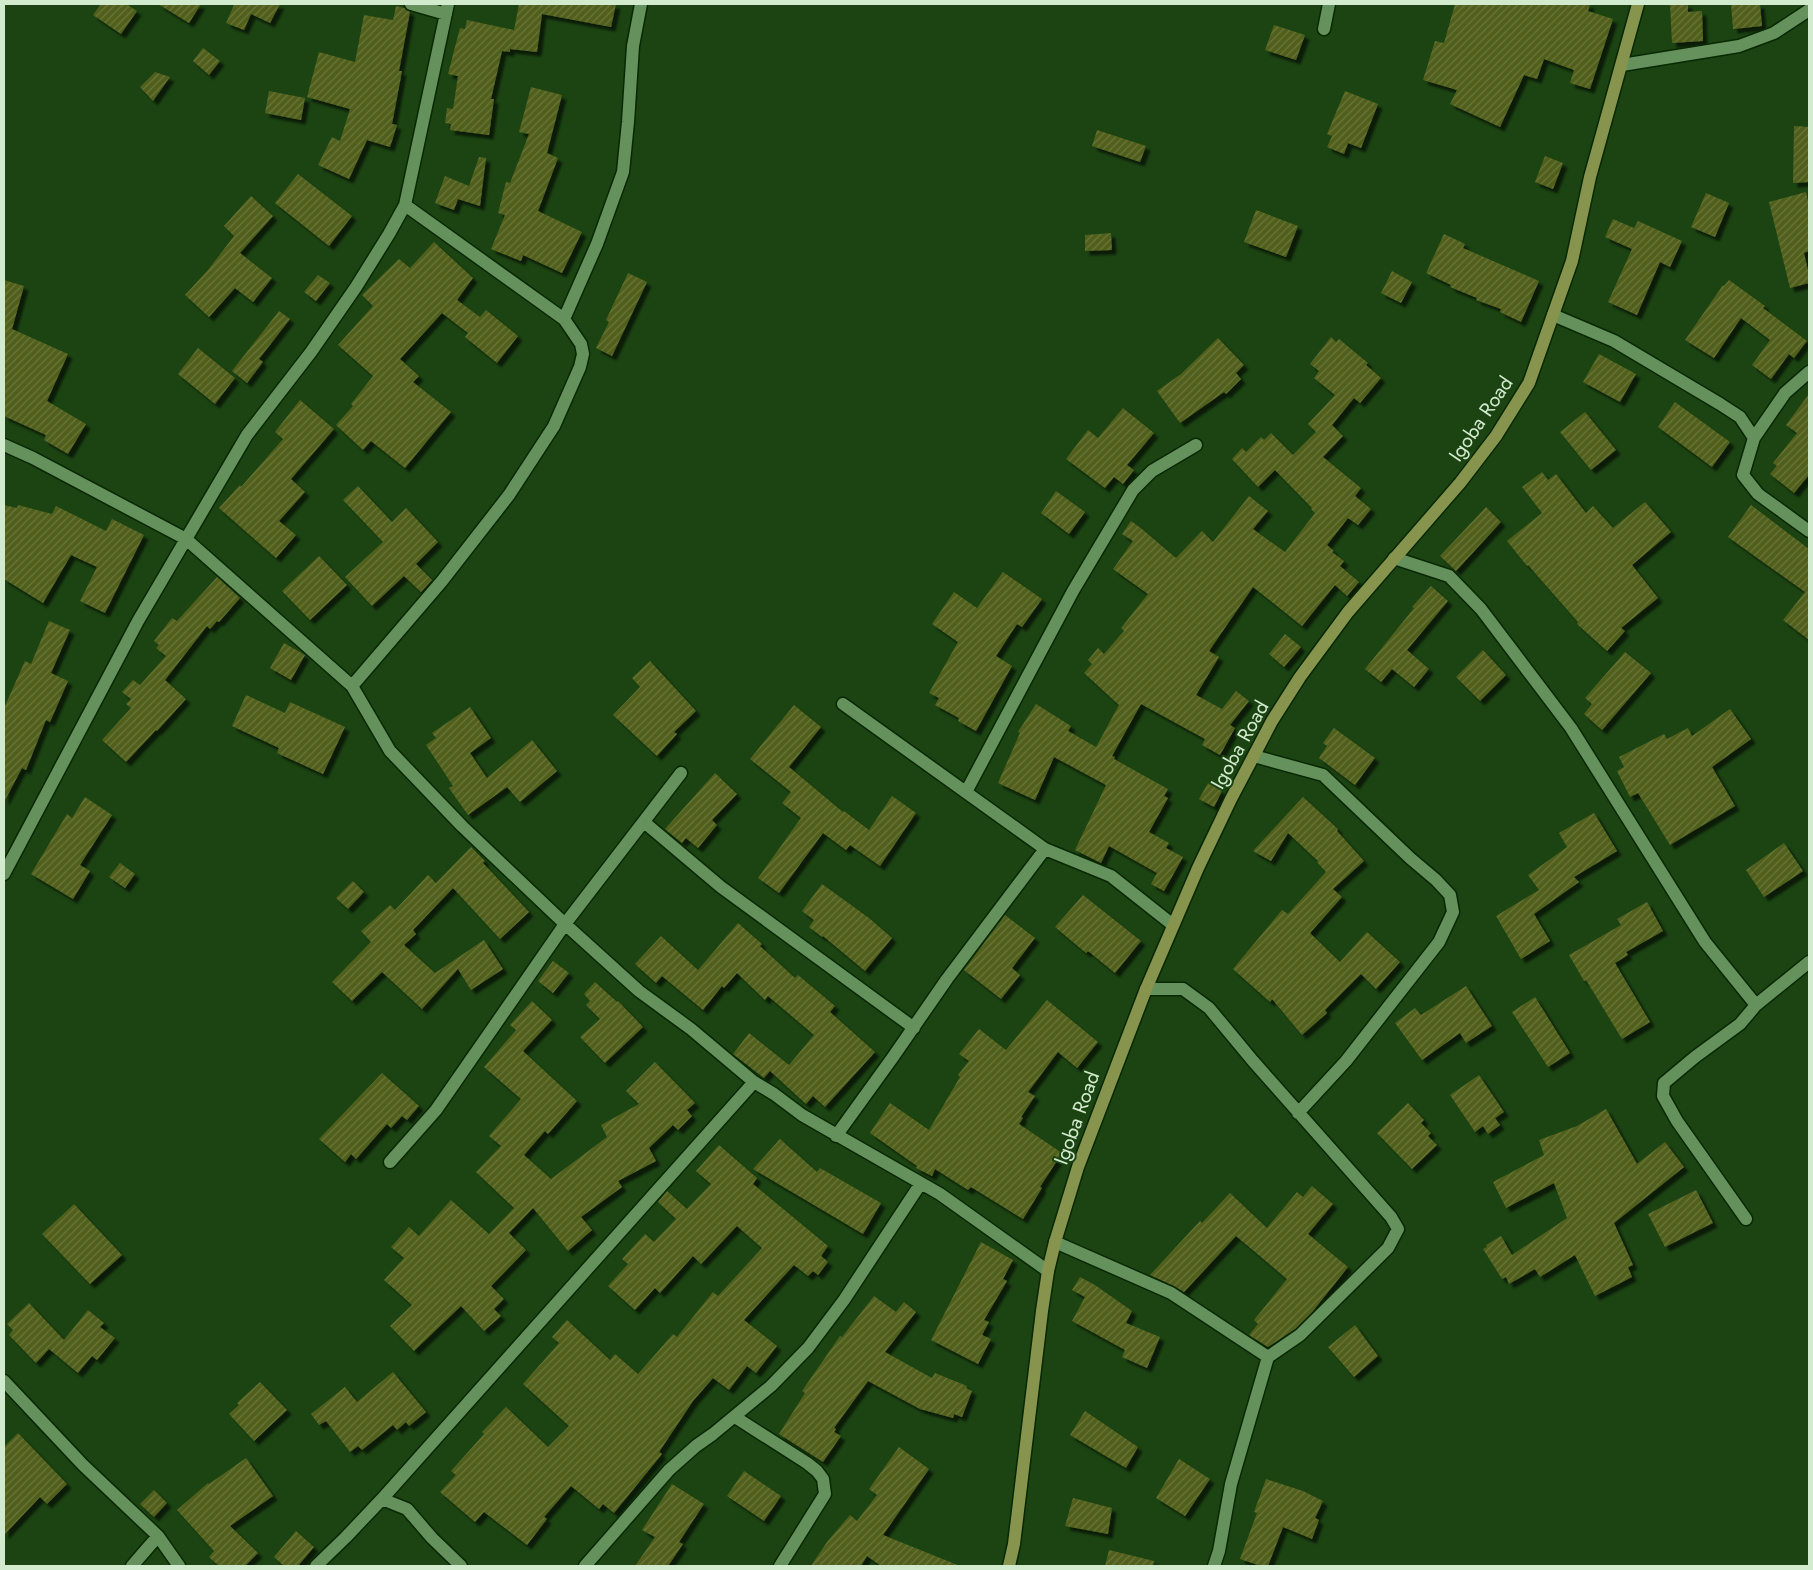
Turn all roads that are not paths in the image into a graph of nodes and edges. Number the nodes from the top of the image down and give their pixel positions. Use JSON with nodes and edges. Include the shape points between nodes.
{"nodes":[{"id":1,"x":411,"y":4,"type":"edge"},
{"id":2,"x":642,"y":4,"type":"edge"},
{"id":3,"x":1329,"y":4,"type":"edge"},
{"id":4,"x":1638,"y":4,"type":"edge"},
{"id":5,"x":447,"y":9,"type":"edge"},
{"id":6,"x":1809,"y":10,"type":"edge"},
{"id":7,"x":1324,"y":29,"type":"dead end"},
{"id":8,"x":1622,"y":65,"type":"junction"},
{"id":9,"x":405,"y":204,"type":"junction"},
{"id":10,"x":1553,"y":315,"type":"junction"},
{"id":11,"x":564,"y":319,"type":"junction"},
{"id":12,"x":1809,"y":372,"type":"edge"},
{"id":13,"x":1754,"y":438,"type":"junction"},
{"id":14,"x":4,"y":445,"type":"edge"},
{"id":15,"x":1196,"y":445,"type":"dead end"},
{"id":16,"x":1809,"y":531,"type":"edge"},
{"id":17,"x":186,"y":539,"type":"junction"},
{"id":18,"x":1394,"y":558,"type":"junction"},
{"id":19,"x":352,"y":686,"type":"junction"},
{"id":20,"x":843,"y":704,"type":"dead end"},
{"id":21,"x":1254,"y":756,"type":"junction"},
{"id":22,"x":681,"y":773,"type":"dead end"},
{"id":23,"x":966,"y":792,"type":"junction"},
{"id":24,"x":644,"y":822,"type":"junction"},
{"id":25,"x":1045,"y":849,"type":"junction"},
{"id":26,"x":4,"y":874,"type":"edge"},
{"id":27,"x":564,"y":924,"type":"junction"},
{"id":28,"x":1173,"y":925,"type":"junction"},
{"id":29,"x":1809,"y":962,"type":"edge"},
{"id":30,"x":1146,"y":989,"type":"junction"},
{"id":31,"x":1756,"y":1005,"type":"junction"},
{"id":32,"x":914,"y":1028,"type":"junction"},
{"id":33,"x":754,"y":1082,"type":"junction"},
{"id":34,"x":1298,"y":1113,"type":"junction"},
{"id":35,"x":836,"y":1136,"type":"junction"},
{"id":36,"x":390,"y":1162,"type":"dead end"},
{"id":37,"x":921,"y":1183,"type":"junction"},
{"id":38,"x":1746,"y":1219,"type":"dead end"},
{"id":39,"x":1055,"y":1242,"type":"junction"},
{"id":40,"x":1048,"y":1271,"type":"junction"},
{"id":41,"x":1268,"y":1357,"type":"junction"},
{"id":42,"x":6,"y":1388,"type":"edge"},
{"id":43,"x":735,"y":1417,"type":"junction"},
{"id":44,"x":382,"y":1499,"type":"junction"},
{"id":45,"x":158,"y":1536,"type":"junction"},
{"id":46,"x":132,"y":1566,"type":"edge"},
{"id":47,"x":180,"y":1566,"type":"edge"},
{"id":48,"x":316,"y":1566,"type":"edge"},
{"id":49,"x":461,"y":1566,"type":"edge"},
{"id":50,"x":586,"y":1566,"type":"edge"},
{"id":51,"x":780,"y":1566,"type":"edge"},
{"id":52,"x":1009,"y":1566,"type":"edge"},
{"id":53,"x":1214,"y":1566,"type":"edge"}],
"edges":[{"from":1,"to":5,"type":"street"},
{"from":2,"to":11,"type":"street","via":[[633,46],[623,172],[597,244]]},
{"from":3,"to":7,"type":"street"},
{"from":4,"to":8,"type":"street","name":"Igoba Road"},
{"from":5,"to":9,"type":"street"},
{"from":6,"to":8,"type":"street","via":[[1774,33],[1739,46]]},
{"from":8,"to":10,"type":"street","name":"Igoba Road","via":[[1590,177],[1572,261]]},
{"from":9,"to":11,"type":"street"},
{"from":9,"to":17,"type":"street","via":[[356,287],[247,435]]},
{"from":10,"to":13,"type":"street","via":[[1614,341],[1720,404],[1740,417]]},
{"from":10,"to":18,"type":"street","name":"Igoba Road","via":[[1529,383],[1496,436],[1460,483]]},
{"from":11,"to":19,"type":"street","via":[[581,344],[583,354],[554,426],[509,495],[442,581]]},
{"from":12,"to":13,"type":"street","via":[[1785,393]]},
{"from":13,"to":16,"type":"street","via":[[1743,475],[1758,494]]},
{"from":14,"to":17,"type":"street"},
{"from":15,"to":23,"type":"street","via":[[1152,471],[1133,490],[1073,591]]},
{"from":17,"to":19,"type":"street"},
{"from":17,"to":26,"type":"street","via":[[138,621]]},
{"from":18,"to":21,"type":"street","name":"Igoba Road","via":[[1348,612],[1300,677]]},
{"from":18,"to":31,"type":"street","via":[[1449,576],[1481,609],[1571,728],[1705,942]]},
{"from":19,"to":27,"type":"street","via":[[390,751]]},
{"from":20,"to":23,"type":"street"},
{"from":21,"to":28,"type":"street","name":"Igoba Road"},
{"from":21,"to":34,"type":"street","via":[[1323,776],[1436,880],[1450,895],[1453,912],[1439,942],[1346,1061]]},
{"from":22,"to":24,"type":"street"},
{"from":23,"to":25,"type":"street"},
{"from":24,"to":27,"type":"street"},
{"from":24,"to":32,"type":"street","via":[[721,887]]},
{"from":25,"to":28,"type":"street","via":[[1111,876]]},
{"from":25,"to":32,"type":"street"},
{"from":27,"to":33,"type":"street","via":[[639,991]]},
{"from":27,"to":36,"type":"street","via":[[436,1110]]},
{"from":28,"to":30,"type":"street","name":"Igoba Road"},
{"from":29,"to":31,"type":"street"},
{"from":30,"to":34,"type":"street","via":[[1184,989],[1209,1008]]},
{"from":30,"to":39,"type":"street","name":"Igoba Road","via":[[1078,1167]]},
{"from":31,"to":38,"type":"street","via":[[1740,1024],[1664,1083],[1663,1096]]},
{"from":32,"to":35,"type":"street"},
{"from":33,"to":35,"type":"street"},
{"from":33,"to":44,"type":"street"},
{"from":34,"to":41,"type":"street","via":[[1386,1211],[1398,1229],[1388,1248],[1300,1335]]},
{"from":35,"to":37,"type":"street"},
{"from":37,"to":40,"type":"street"},
{"from":37,"to":43,"type":"street","via":[[844,1300],[808,1348]]},
{"from":39,"to":40,"type":"street","name":"Igoba Road"},
{"from":39,"to":41,"type":"street","via":[[1171,1293]]},
{"from":40,"to":52,"type":"street","name":"Igoba Road"},
{"from":41,"to":53,"type":"street","via":[[1231,1484]]},
{"from":42,"to":45,"type":"street"},
{"from":43,"to":50,"type":"street","via":[[670,1470]]},
{"from":43,"to":51,"type":"street","via":[[807,1463],[823,1480],[825,1494]]},
{"from":44,"to":48,"type":"street"},
{"from":44,"to":49,"type":"street","via":[[407,1509]]},
{"from":45,"to":46,"type":"street"},
{"from":45,"to":47,"type":"street"}]}
